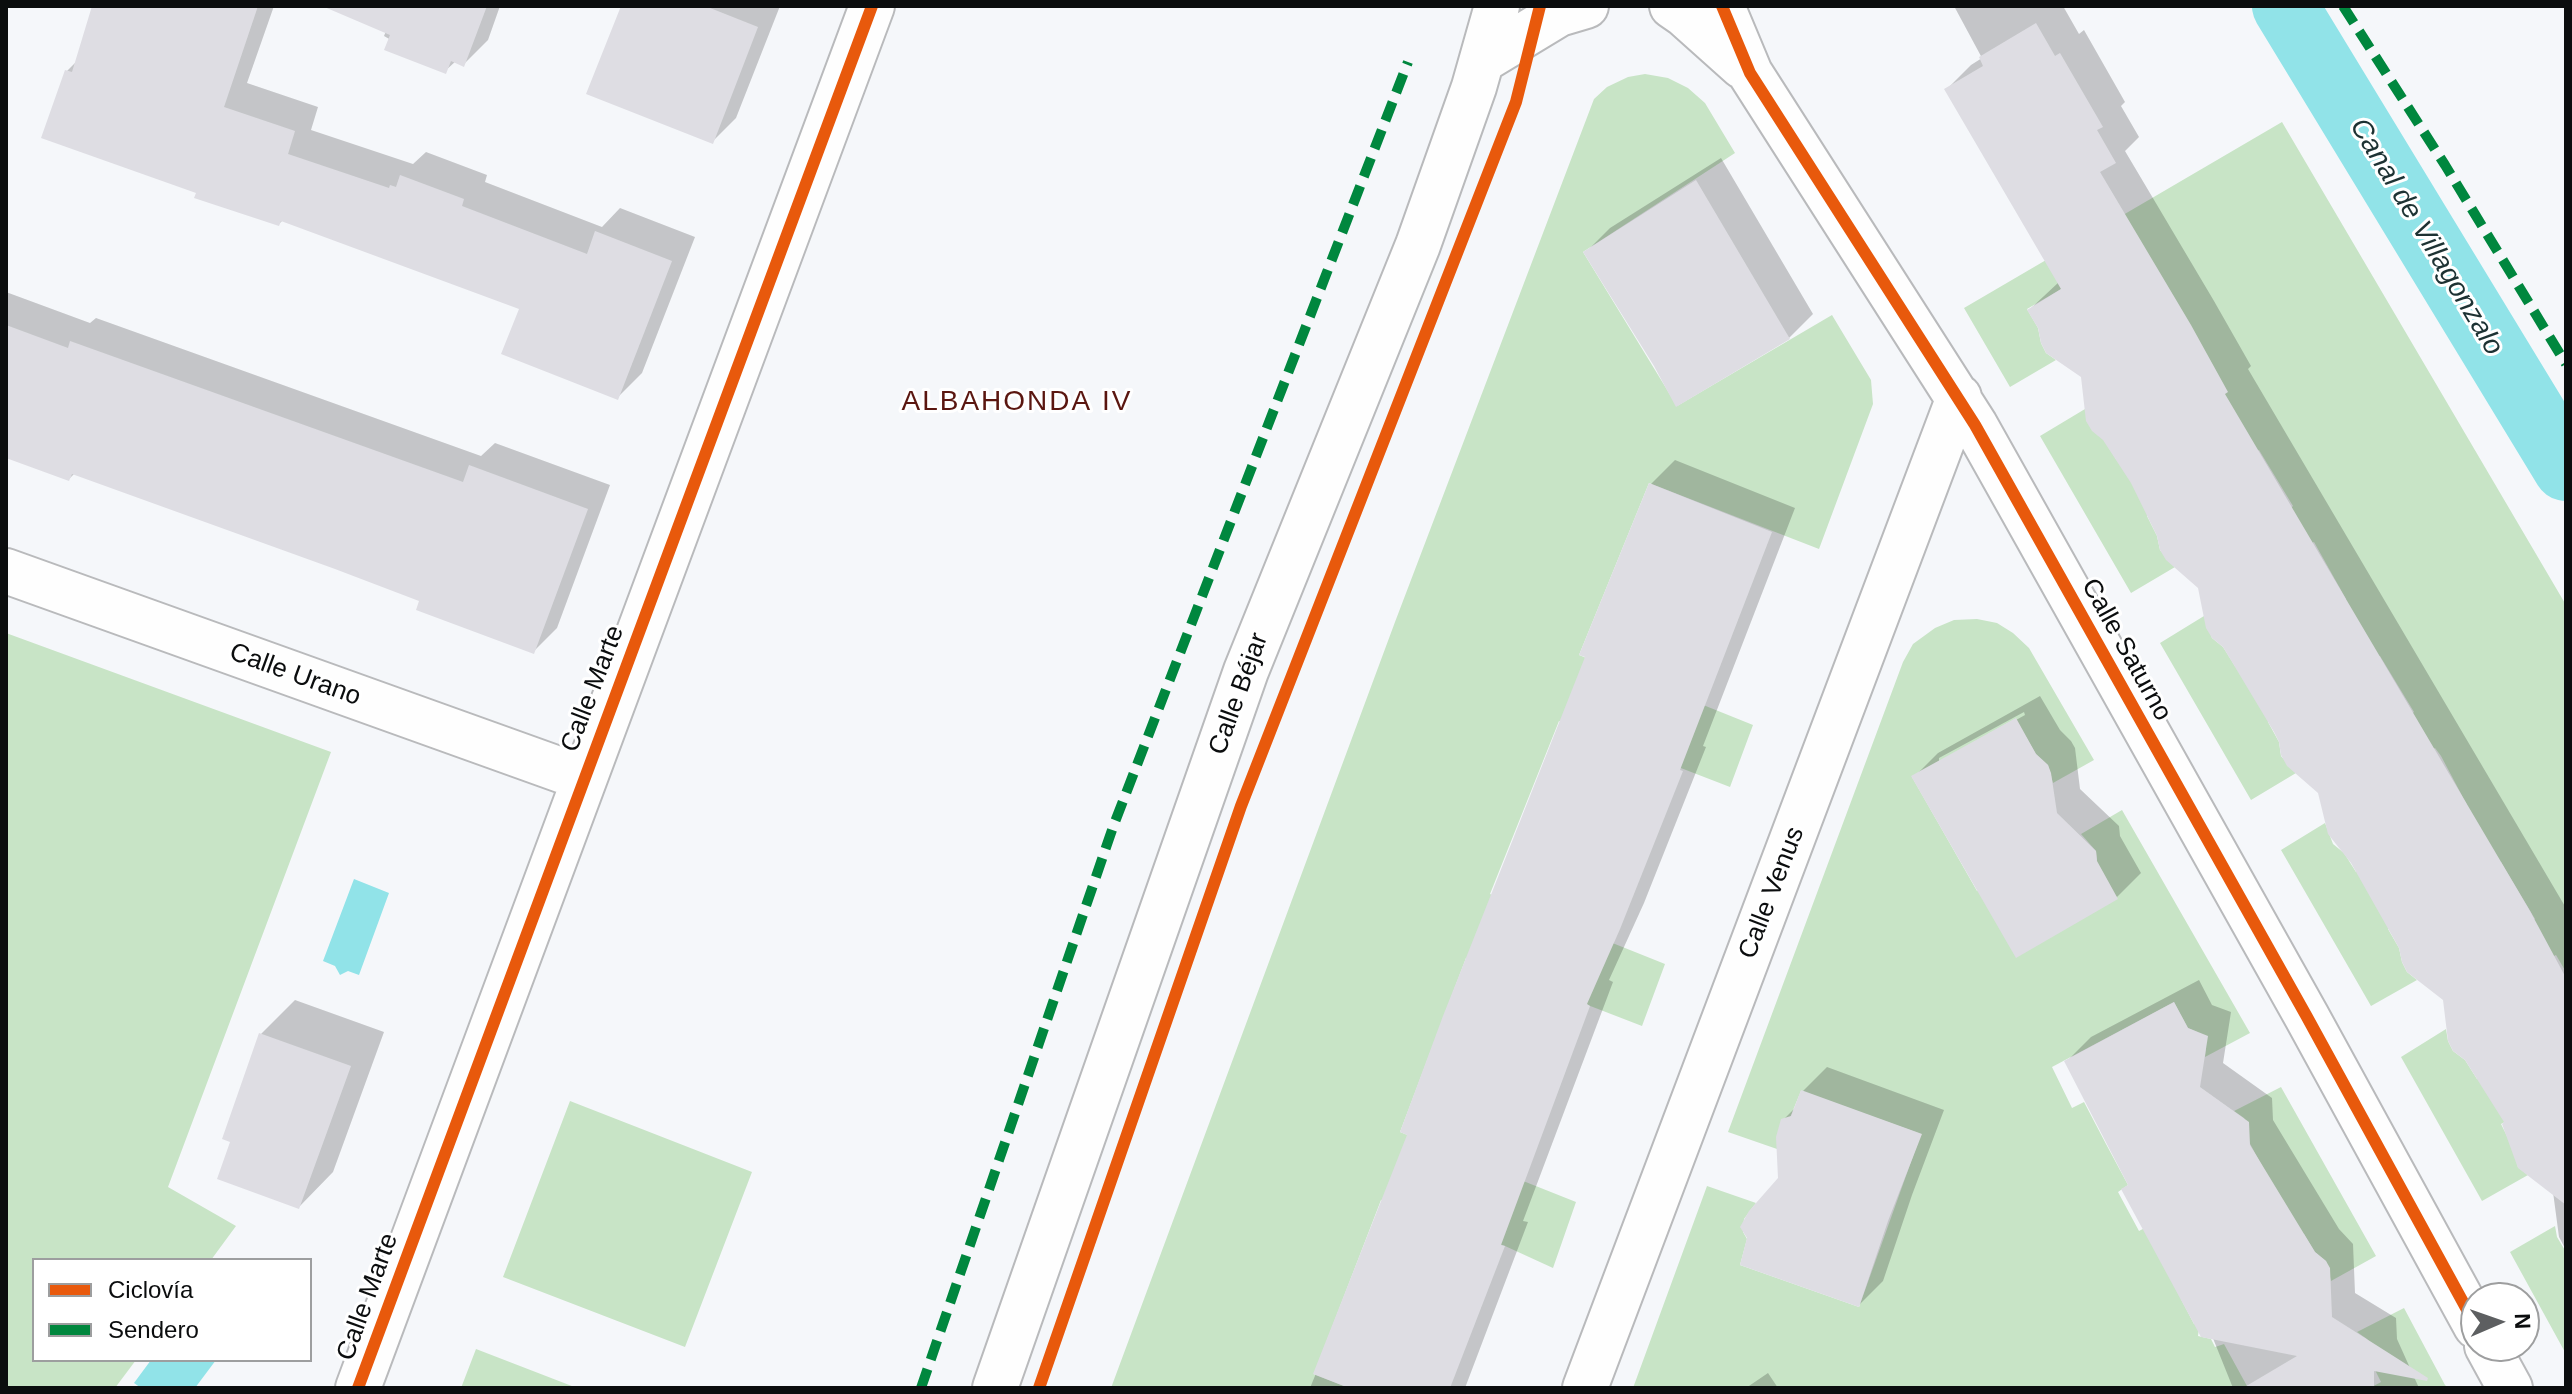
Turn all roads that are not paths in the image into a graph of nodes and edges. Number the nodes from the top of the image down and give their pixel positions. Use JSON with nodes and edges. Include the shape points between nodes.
{"nodes":[{"id":1,"x":872,"y":6,"type":"edge"},
{"id":2,"x":1497,"y":6,"type":"edge"},
{"id":3,"x":1586,"y":6,"type":"edge"},
{"id":4,"x":1672,"y":6,"type":"edge"},
{"id":5,"x":1722,"y":6,"type":"edge"},
{"id":6,"x":1483,"y":60,"type":"junction"},
{"id":7,"x":1750,"y":73,"type":"junction"},
{"id":8,"x":1959,"y":397,"type":"junction"},
{"id":9,"x":6,"y":571,"type":"edge"},
{"id":10,"x":583,"y":778,"type":"junction"},
{"id":11,"x":2460,"y":1297,"type":"edge"},
{"id":12,"x":2496,"y":1362,"type":"edge"},
{"id":13,"x":358,"y":1388,"type":"edge"},
{"id":14,"x":995,"y":1388,"type":"edge"},
{"id":15,"x":1585,"y":1388,"type":"edge"},
{"id":16,"x":2510,"y":1388,"type":"edge"}],
"edges":[{"from":1,"to":10,"type":"street","name":"Calle Marte"},
{"from":2,"to":6,"type":"street","name":"Calle Béjar"},
{"from":3,"to":6,"type":"street","via":[[1559,14]]},
{"from":4,"to":7,"type":"street","name":"Calle Saturno"},
{"from":5,"to":7,"type":"street","name":"Calle Saturno"},
{"from":6,"to":14,"type":"street","name":"Calle Béjar","via":[[1418,245],[1246,671]]},
{"from":7,"to":8,"type":"street","name":"Calle Saturno"},
{"from":8,"to":11,"type":"street","name":"Calle Saturno"},
{"from":8,"to":15,"type":"street","name":"Calle Venus"},
{"from":9,"to":10,"type":"street","name":"Calle Urano"},
{"from":10,"to":13,"type":"street","name":"Calle Marte"},
{"from":12,"to":16,"type":"street"}]}
